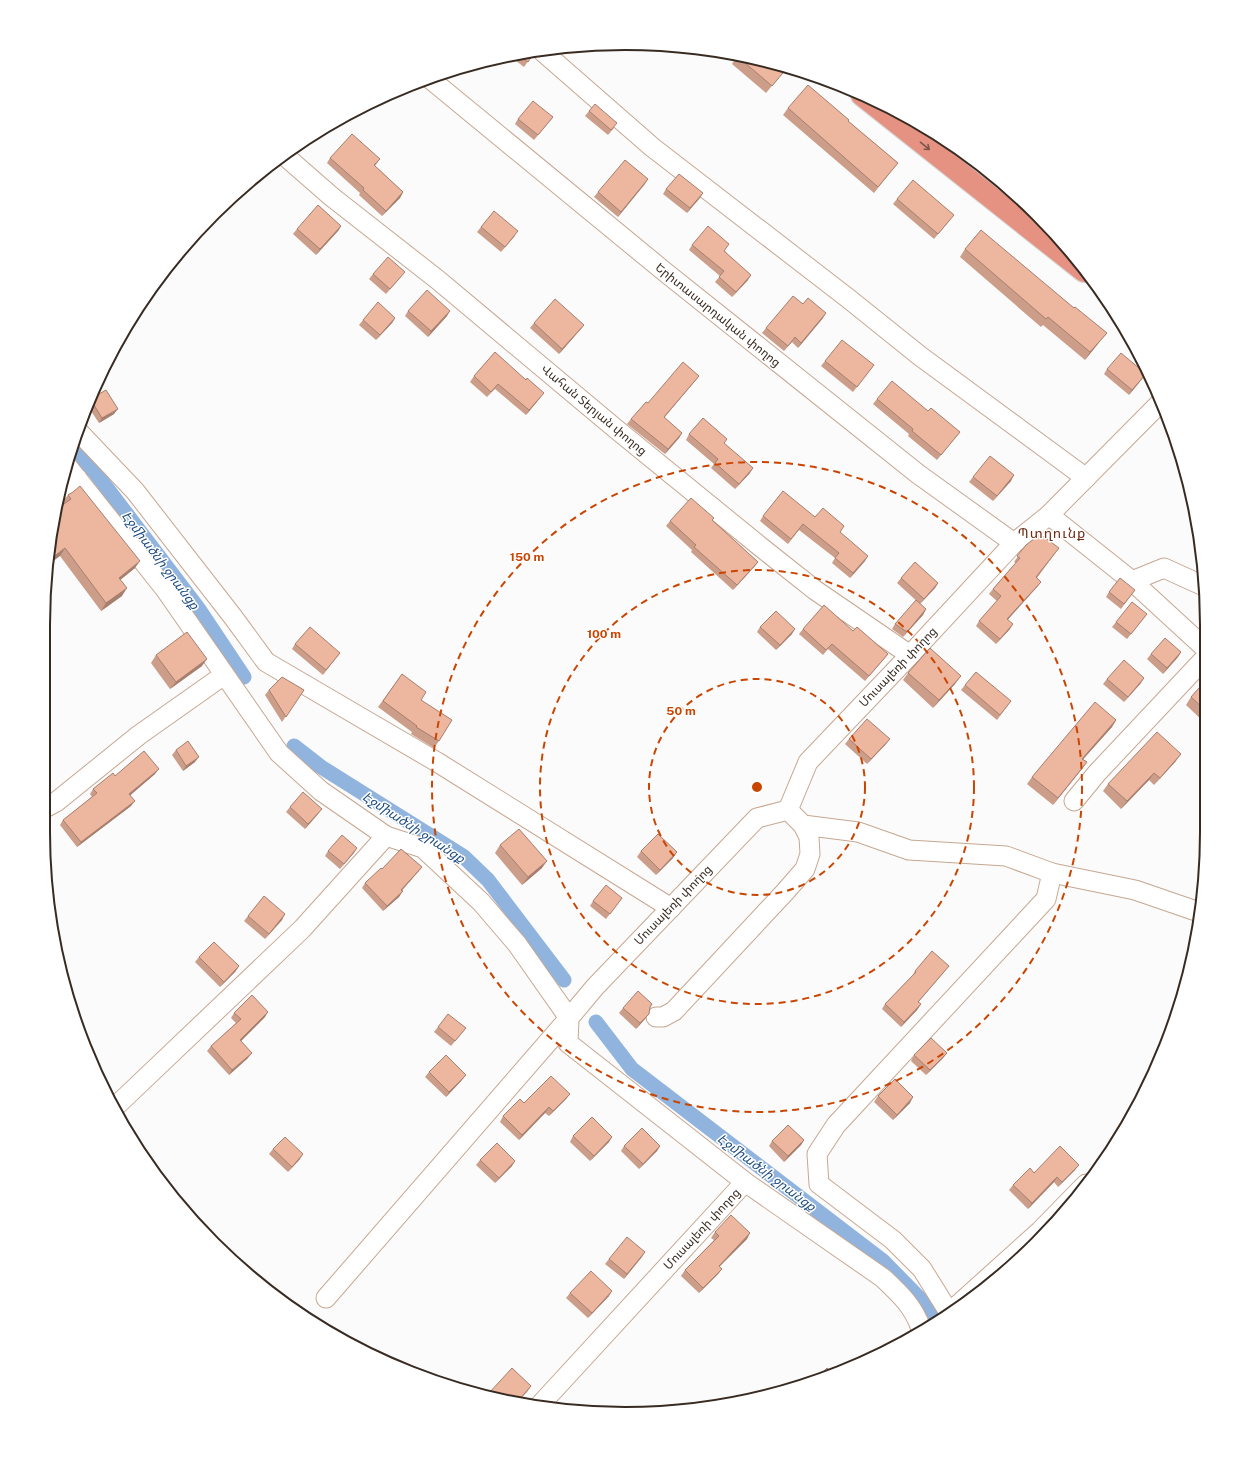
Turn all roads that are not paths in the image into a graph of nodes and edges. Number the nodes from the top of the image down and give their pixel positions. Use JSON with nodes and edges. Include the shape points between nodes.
{"nodes":[{"id":1,"x":547,"y":55,"type":"edge"},
{"id":2,"x":435,"y":83,"type":"edge"},
{"id":3,"x":881,"y":110,"type":"edge"},
{"id":4,"x":289,"y":159,"type":"edge"},
{"id":5,"x":1066,"y":256,"type":"edge"},
{"id":6,"x":1157,"y":406,"type":"edge"},
{"id":7,"x":83,"y":436,"type":"edge"},
{"id":8,"x":72,"y":472,"type":"edge"},
{"id":9,"x":1086,"y":478,"type":"junction"},
{"id":10,"x":1049,"y":515,"type":"junction"},
{"id":11,"x":1014,"y":543,"type":"junction"},
{"id":12,"x":1132,"y":581,"type":"junction"},
{"id":13,"x":1199,"y":584,"type":"edge"},
{"id":14,"x":1200,"y":643,"type":"edge"},
{"id":15,"x":910,"y":655,"type":"junction"},
{"id":16,"x":1200,"y":663,"type":"edge"},
{"id":17,"x":224,"y":675,"type":"junction"},
{"id":18,"x":1074,"y":801,"type":"dead end"},
{"id":19,"x":50,"y":806,"type":"edge"},
{"id":20,"x":788,"y":810,"type":"junction"},
{"id":21,"x":803,"y":824,"type":"junction"},
{"id":22,"x":386,"y":836,"type":"junction"},
{"id":23,"x":1052,"y":873,"type":"junction"},
{"id":24,"x":671,"y":908,"type":"junction"},
{"id":25,"x":1194,"y":910,"type":"edge"},
{"id":26,"x":656,"y":1017,"type":"dead end"},
{"id":27,"x":569,"y":1018,"type":"junction"},
{"id":28,"x":118,"y":1104,"type":"edge"},
{"id":29,"x":745,"y":1182,"type":"junction"},
{"id":30,"x":1035,"y":1235,"type":"edge"},
{"id":31,"x":1002,"y":1266,"type":"edge"},
{"id":32,"x":326,"y":1298,"type":"dead end"},
{"id":33,"x":947,"y":1308,"type":"edge"},
{"id":34,"x":920,"y":1325,"type":"edge"},
{"id":35,"x":544,"y":1401,"type":"edge"}],
"edges":[{"from":1,"to":9,"type":"street","via":[[652,147],[920,356]]},
{"from":2,"to":11,"type":"street","name":"Երիտասարդական փողոց","via":[[665,272],[912,469]]},
{"from":3,"to":5,"type":"highway","one_way":true},
{"from":4,"to":15,"type":"street","name":"Վահան Տերյան փողոց","via":[[762,548],[815,590]]},
{"from":6,"to":9,"type":"street","name":"Մուսալեռի փողոց"},
{"from":7,"to":24,"type":"street","via":[[139,497],[266,662],[437,762]]},
{"from":8,"to":17,"type":"street","via":[[165,589]]},
{"from":9,"to":10,"type":"street","name":"Մուսալեռի փողոց"},
{"from":10,"to":11,"type":"street","name":"Մուսալեռի փողոց"},
{"from":10,"to":12,"type":"street"},
{"from":11,"to":15,"type":"street","name":"Մուսալեռի փողոց"},
{"from":12,"to":13,"type":"street","via":[[1164,568]]},
{"from":12,"to":14,"type":"street"},
{"from":15,"to":20,"type":"street","name":"Մուսալեռի փողոց","via":[[808,762]]},
{"from":16,"to":18,"type":"street"},
{"from":17,"to":19,"type":"street","via":[[139,735]]},
{"from":17,"to":22,"type":"street","via":[[279,753],[320,791]]},
{"from":20,"to":21,"type":"street"},
{"from":20,"to":24,"type":"street","name":"Մուսալեռի փողոց","via":[[757,818]]},
{"from":21,"to":23,"type":"street","via":[[858,832],[909,850],[1006,856]]},
{"from":21,"to":26,"type":"street","via":[[809,837],[810,854],[805,869],[674,1011],[663,1017]]},
{"from":22,"to":27,"type":"street","via":[[423,848],[480,902],[517,944]]},
{"from":22,"to":28,"type":"street","via":[[302,929]]},
{"from":23,"to":25,"type":"street","via":[[1135,890]]},
{"from":23,"to":33,"type":"street","via":[[1046,899],[836,1125],[816,1154],[819,1184],[893,1240],[922,1269]]},
{"from":24,"to":27,"type":"street","name":"Մուսալեռի փողոց","via":[[595,987]]},
{"from":27,"to":29,"type":"street","name":"Մուսալեռի փողոց","via":[[568,1043]]},
{"from":27,"to":32,"type":"street"},
{"from":29,"to":34,"type":"street","via":[[884,1278],[901,1294],[917,1316]]},
{"from":29,"to":35,"type":"street","name":"Մուսալեռի փողոց"},
{"from":30,"to":31,"type":"street"}]}
